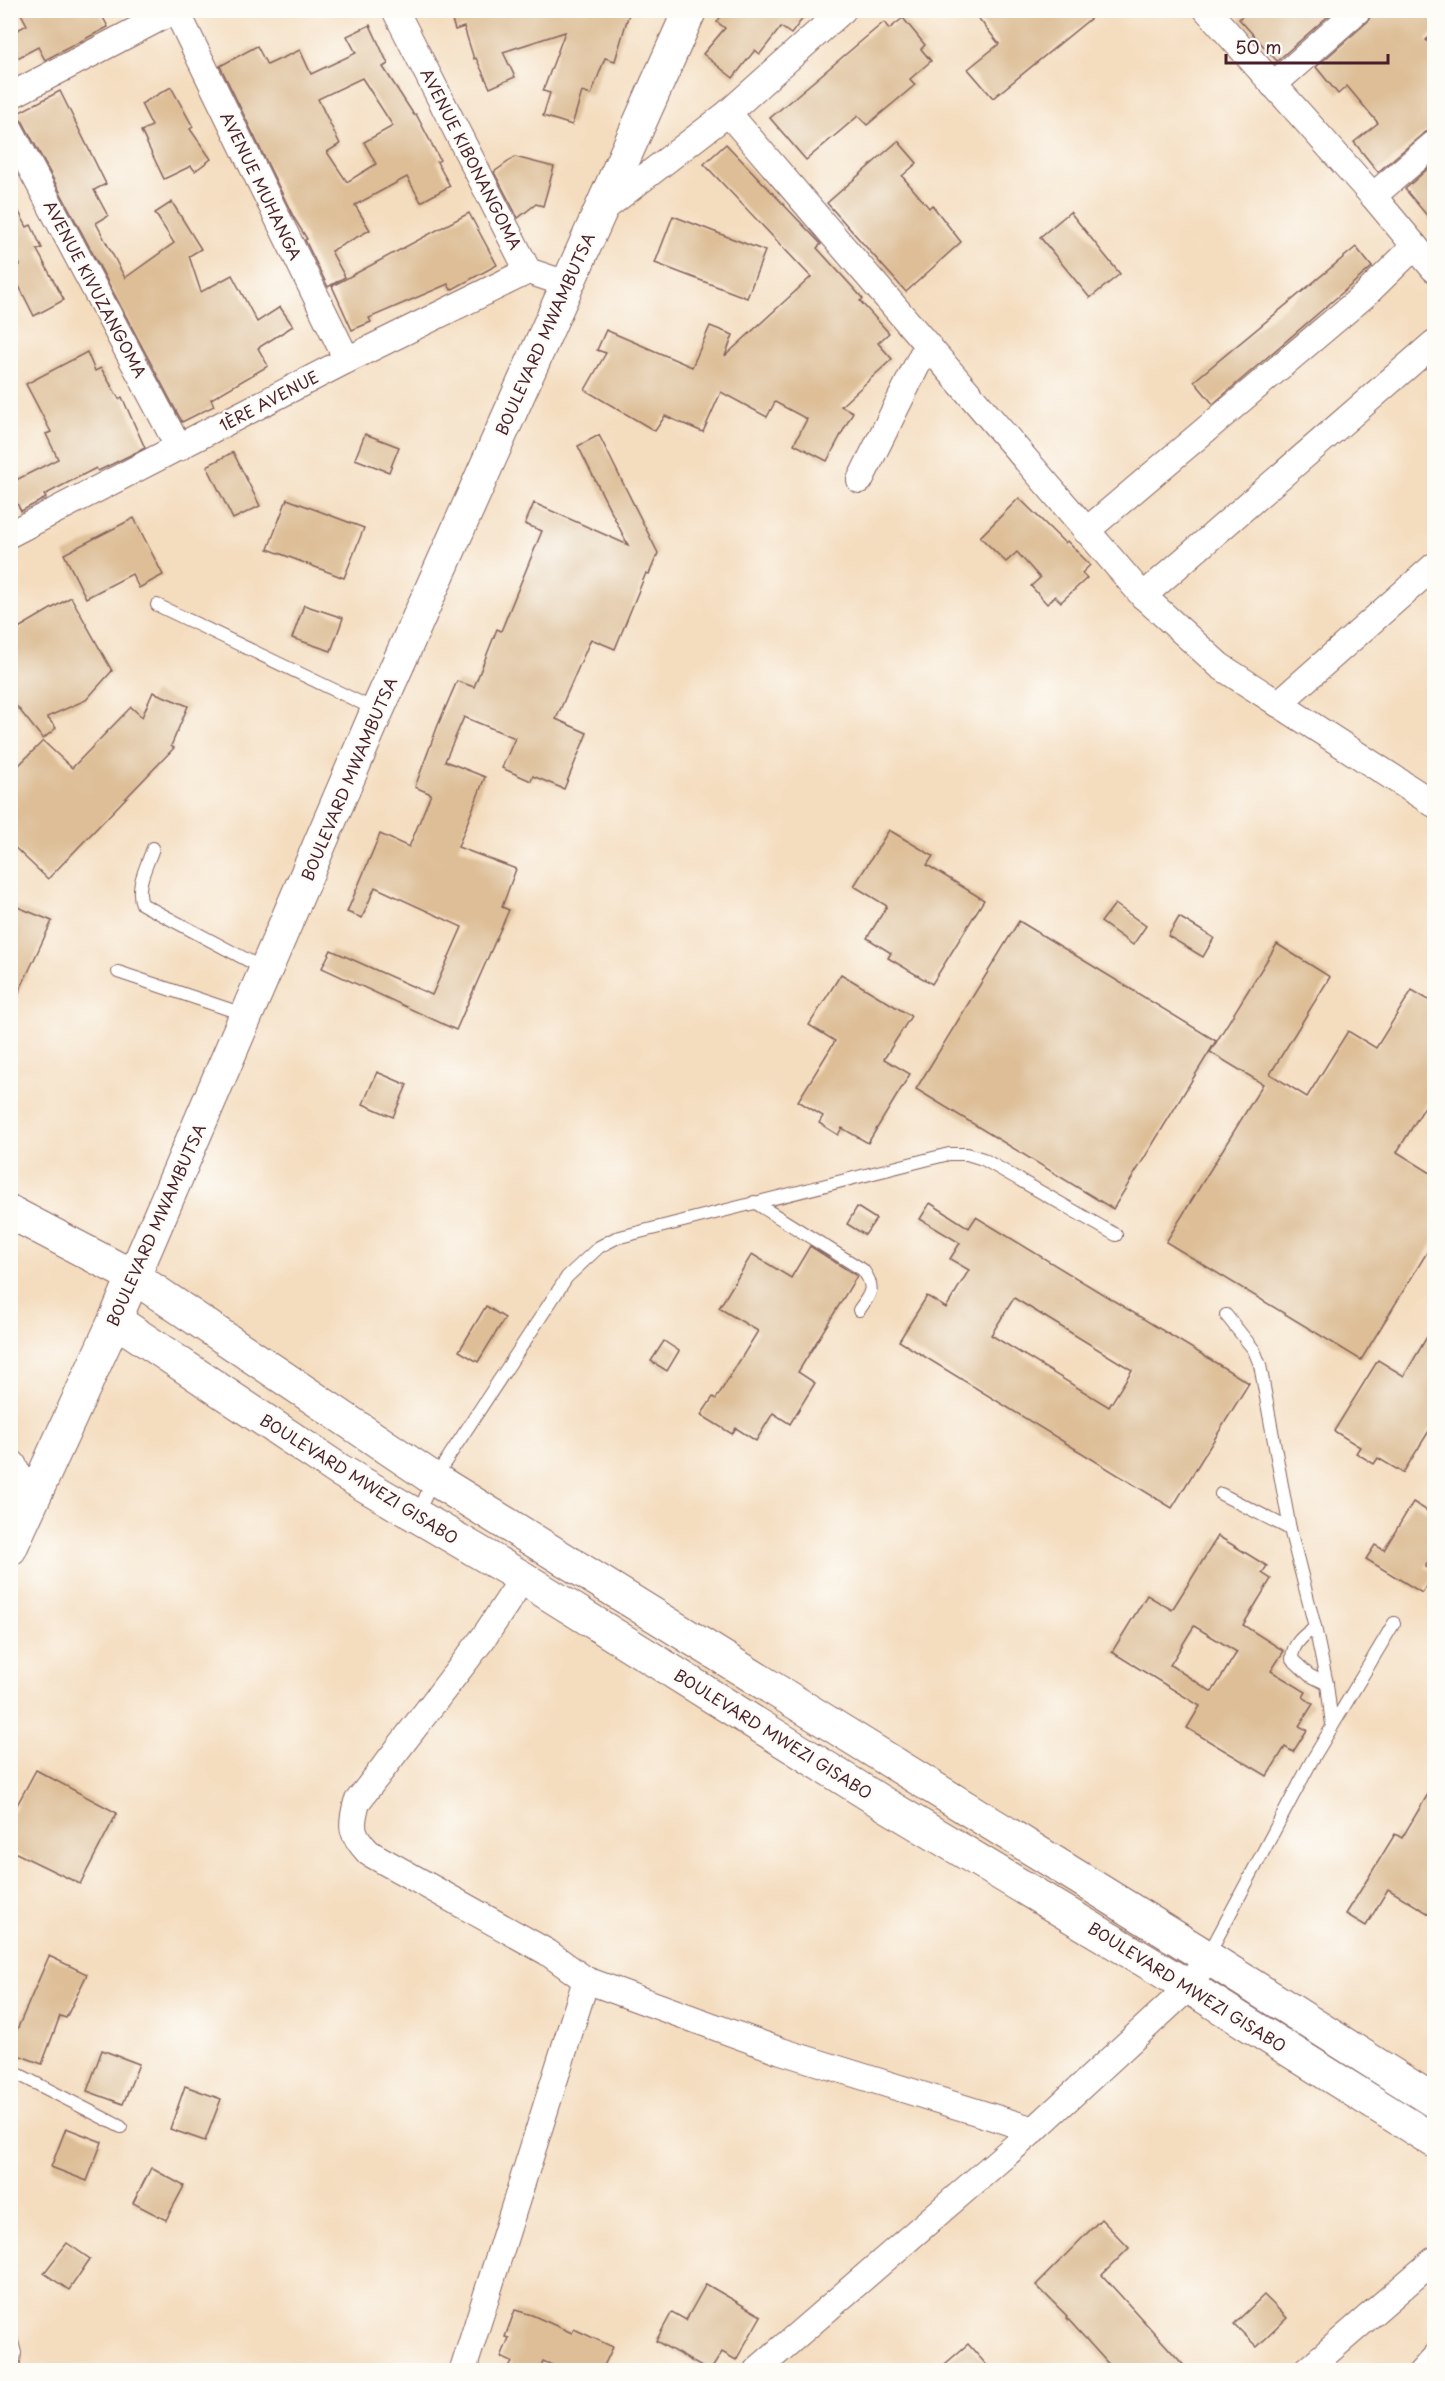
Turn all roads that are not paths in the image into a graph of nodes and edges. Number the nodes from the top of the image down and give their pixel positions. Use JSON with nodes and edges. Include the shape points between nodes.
{"nodes":[{"id":1,"x":176,"y":10,"type":"edge"},
{"id":2,"x":395,"y":10,"type":"edge"},
{"id":3,"x":690,"y":10,"type":"edge"},
{"id":4,"x":843,"y":10,"type":"edge"},
{"id":5,"x":1207,"y":10,"type":"edge"},
{"id":6,"x":1358,"y":10,"type":"edge"},
{"id":7,"x":1273,"y":85,"type":"junction"},
{"id":8,"x":10,"y":96,"type":"edge"},
{"id":9,"x":728,"y":114,"type":"junction"},
{"id":10,"x":10,"y":129,"type":"edge"},
{"id":11,"x":1434,"y":144,"type":"edge"},
{"id":12,"x":1373,"y":196,"type":"junction"},
{"id":13,"x":601,"y":211,"type":"junction"},
{"id":14,"x":1415,"y":246,"type":"junction"},
{"id":15,"x":1434,"y":268,"type":"edge"},
{"id":16,"x":528,"y":271,"type":"junction"},
{"id":17,"x":567,"y":284,"type":"junction"},
{"id":18,"x":1434,"y":343,"type":"edge"},
{"id":19,"x":927,"y":345,"type":"junction"},
{"id":20,"x":347,"y":360,"type":"junction"},
{"id":21,"x":179,"y":448,"type":"junction"},
{"id":22,"x":860,"y":480,"type":"dead end"},
{"id":23,"x":1086,"y":531,"type":"junction"},
{"id":24,"x":10,"y":534,"type":"edge"},
{"id":25,"x":1434,"y":566,"type":"edge"},
{"id":26,"x":1143,"y":596,"type":"junction"},
{"id":27,"x":157,"y":605,"type":"dead end"},
{"id":28,"x":1278,"y":704,"type":"junction"},
{"id":29,"x":377,"y":711,"type":"junction"},
{"id":30,"x":1434,"y":804,"type":"edge"},
{"id":31,"x":153,"y":848,"type":"dead end"},
{"id":32,"x":267,"y":971,"type":"junction"},
{"id":33,"x":118,"y":972,"type":"dead end"},
{"id":34,"x":247,"y":1016,"type":"junction"},
{"id":35,"x":754,"y":1202,"type":"junction"},
{"id":36,"x":10,"y":1212,"type":"edge"},
{"id":37,"x":1116,"y":1235,"type":"dead end"},
{"id":38,"x":134,"y":1277,"type":"junction"},
{"id":39,"x":859,"y":1310,"type":"dead end"},
{"id":40,"x":1226,"y":1315,"type":"dead end"},
{"id":41,"x":115,"y":1320,"type":"junction"},
{"id":42,"x":10,"y":1466,"type":"edge"},
{"id":43,"x":434,"y":1479,"type":"junction"},
{"id":44,"x":1221,"y":1494,"type":"dead end"},
{"id":45,"x":30,"y":1504,"type":"junction"},
{"id":46,"x":416,"y":1517,"type":"junction"},
{"id":47,"x":1290,"y":1529,"type":"junction"},
{"id":48,"x":10,"y":1548,"type":"edge"},
{"id":49,"x":523,"y":1578,"type":"junction"},
{"id":50,"x":1394,"y":1623,"type":"dead end"},
{"id":51,"x":1315,"y":1628,"type":"junction"},
{"id":52,"x":1327,"y":1684,"type":"junction"},
{"id":53,"x":1332,"y":1725,"type":"junction"},
{"id":54,"x":898,"y":1766,"type":"junction"},
{"id":55,"x":879,"y":1800,"type":"junction"},
{"id":56,"x":1207,"y":1957,"type":"junction"},
{"id":57,"x":586,"y":1980,"type":"junction"},
{"id":58,"x":1190,"y":1987,"type":"junction"},
{"id":59,"x":10,"y":2070,"type":"edge"},
{"id":60,"x":1434,"y":2101,"type":"edge"},
{"id":61,"x":121,"y":2127,"type":"dead end"},
{"id":62,"x":1034,"y":2130,"type":"junction"},
{"id":63,"x":1434,"y":2141,"type":"edge"},
{"id":64,"x":1434,"y":2260,"type":"edge"},
{"id":65,"x":10,"y":2334,"type":"edge"},
{"id":66,"x":1434,"y":2348,"type":"edge"},
{"id":67,"x":14,"y":2370,"type":"edge"},
{"id":68,"x":463,"y":2370,"type":"edge"},
{"id":69,"x":757,"y":2370,"type":"edge"},
{"id":70,"x":1307,"y":2370,"type":"edge"},
{"id":71,"x":1414,"y":2370,"type":"edge"}],
"edges":[{"from":1,"to":8,"type":"street"},
{"from":1,"to":20,"type":"street","name":"AVENUE MUHANGA"},
{"from":2,"to":16,"type":"street","name":"AVENUE KIBONANGOMA"},
{"from":3,"to":13,"type":"main road","name":"BOULEVARD MWAMBUTSA"},
{"from":4,"to":9,"type":"street"},
{"from":5,"to":7,"type":"street"},
{"from":6,"to":7,"type":"street"},
{"from":7,"to":12,"type":"street"},
{"from":9,"to":13,"type":"street"},
{"from":9,"to":19,"type":"street"},
{"from":10,"to":21,"type":"street","name":"AVENUE KIVUZANGOMA"},
{"from":11,"to":12,"type":"street"},
{"from":12,"to":14,"type":"street"},
{"from":13,"to":17,"type":"main road","name":"BOULEVARD MWAMBUTSA"},
{"from":14,"to":15,"type":"street"},
{"from":14,"to":23,"type":"street","via":[[1366,294]]},
{"from":16,"to":17,"type":"street"},
{"from":16,"to":20,"type":"street","name":"1ÈRE AVENUE"},
{"from":17,"to":29,"type":"main road","name":"BOULEVARD MWAMBUTSA"},
{"from":18,"to":26,"type":"street"},
{"from":19,"to":22,"type":"street"},
{"from":19,"to":23,"type":"street"},
{"from":20,"to":21,"type":"street","name":"1ÈRE AVENUE"},
{"from":21,"to":24,"type":"street","name":"1ÈRE AVENUE"},
{"from":23,"to":26,"type":"street"},
{"from":25,"to":28,"type":"street"},
{"from":26,"to":28,"type":"street","via":[[1220,666]]},
{"from":27,"to":29,"type":"lane"},
{"from":28,"to":30,"type":"street"},
{"from":29,"to":32,"type":"main road","name":"BOULEVARD MWAMBUTSA"},
{"from":31,"to":32,"type":"lane","via":[[140,886],[142,904]]},
{"from":32,"to":34,"type":"main road","name":"BOULEVARD MWAMBUTSA"},
{"from":33,"to":34,"type":"lane"},
{"from":34,"to":38,"type":"main road","name":"BOULEVARD MWAMBUTSA"},
{"from":35,"to":37,"type":"lane","via":[[949,1154],[967,1154],[983,1159]]},
{"from":35,"to":39,"type":"lane","via":[[863,1270],[870,1279],[871,1292]]},
{"from":35,"to":43,"type":"lane","via":[[616,1238],[584,1259],[567,1277]]},
{"from":36,"to":38,"type":"main road"},
{"from":38,"to":41,"type":"main road","name":"BOULEVARD MWAMBUTSA"},
{"from":38,"to":43,"type":"main road"},
{"from":40,"to":47,"type":"lane","via":[[1254,1350],[1260,1365]]},
{"from":41,"to":45,"type":"main road","name":"BOULEVARD MWAMBUTSA"},
{"from":41,"to":46,"type":"main road","name":"BOULEVARD MWEZI GISABO"},
{"from":42,"to":45,"type":"main road"},
{"from":43,"to":46,"type":"lane"},
{"from":43,"to":54,"type":"main road"},
{"from":44,"to":47,"type":"lane"},
{"from":45,"to":48,"type":"main road","name":"BOULEVARD MWAMBUTSA"},
{"from":46,"to":49,"type":"main road","name":"BOULEVARD MWEZI GISABO"},
{"from":47,"to":51,"type":"lane"},
{"from":49,"to":55,"type":"main road","name":"BOULEVARD MWEZI GISABO"},
{"from":49,"to":57,"type":"street","via":[[484,1636],[357,1802],[352,1821],[355,1839],[369,1853],[547,1952]]},
{"from":50,"to":53,"type":"lane"},
{"from":51,"to":52,"type":"lane"},
{"from":51,"to":52,"type":"lane","via":[[1296,1644],[1292,1659],[1308,1675]]},
{"from":52,"to":53,"type":"lane"},
{"from":53,"to":56,"type":"lane"},
{"from":54,"to":55,"type":"main road"},
{"from":54,"to":56,"type":"main road"},
{"from":55,"to":58,"type":"main road","name":"BOULEVARD MWEZI GISABO"},
{"from":56,"to":58,"type":"street"},
{"from":56,"to":60,"type":"main road"},
{"from":57,"to":62,"type":"street","via":[[781,2051]]},
{"from":57,"to":68,"type":"street"},
{"from":58,"to":62,"type":"street"},
{"from":58,"to":63,"type":"main road","name":"BOULEVARD MWEZI GISABO"},
{"from":59,"to":61,"type":"lane"},
{"from":62,"to":69,"type":"street"},
{"from":64,"to":70,"type":"street"},
{"from":65,"to":67,"type":"lane"},
{"from":66,"to":71,"type":"lane"}]}
